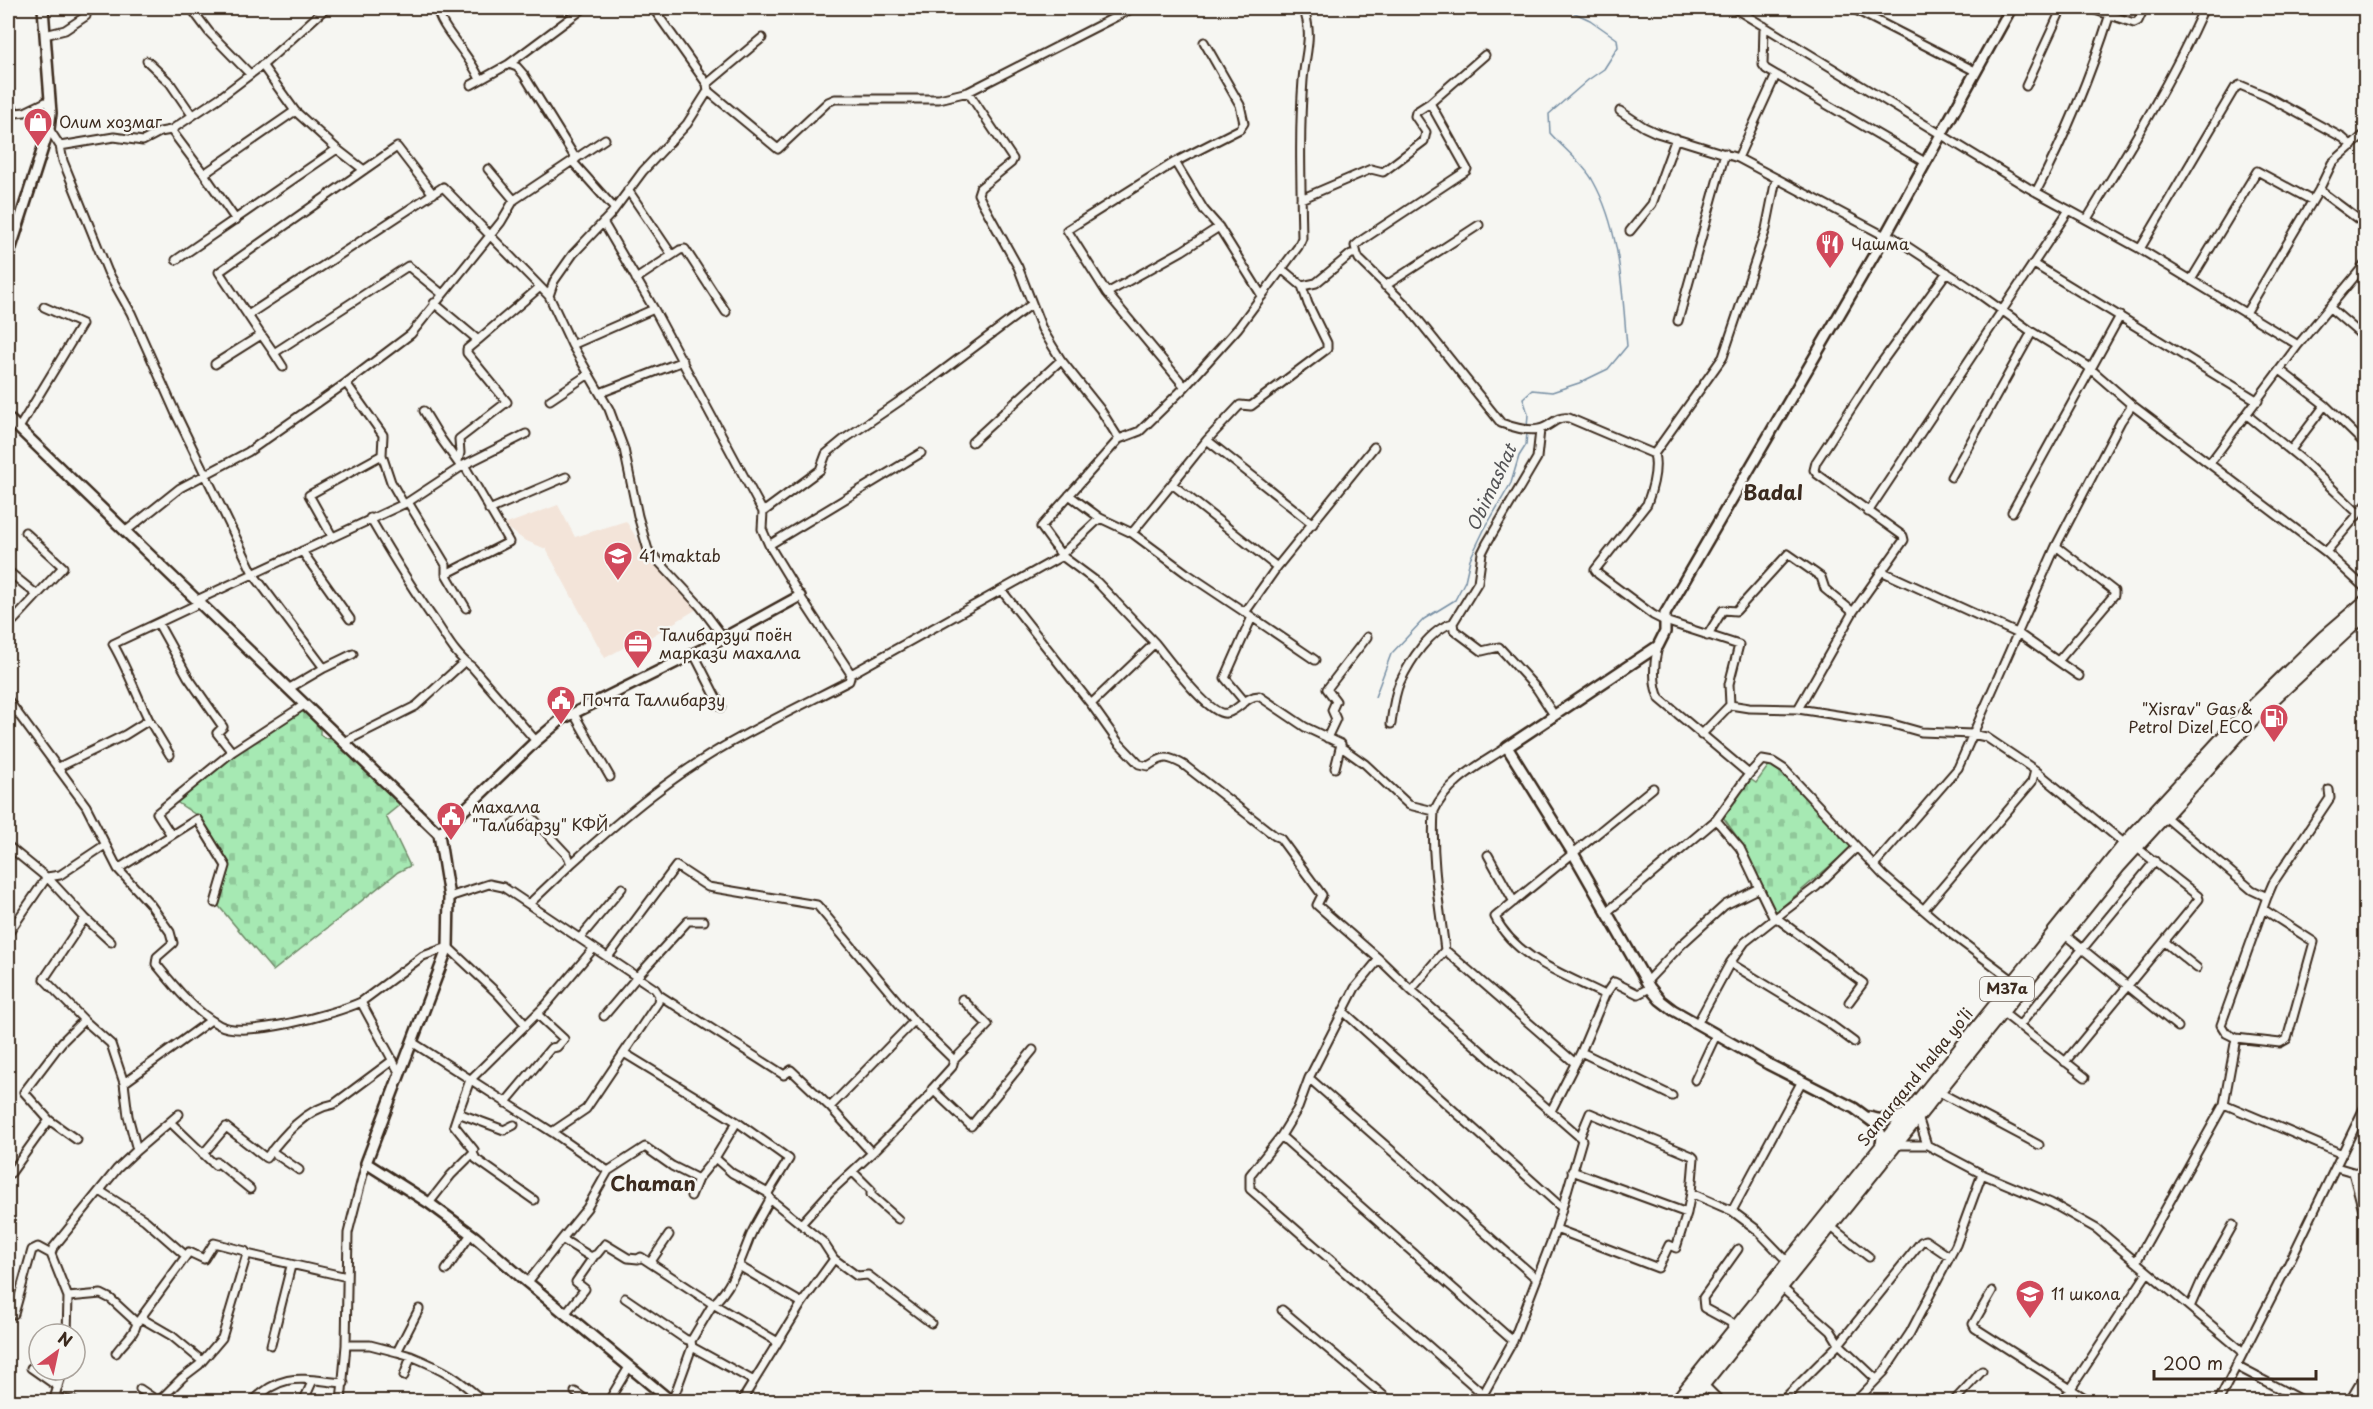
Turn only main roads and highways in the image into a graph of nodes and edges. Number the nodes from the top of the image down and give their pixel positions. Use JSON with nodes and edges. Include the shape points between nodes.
{"nodes":[{"id":1,"x":2366,"y":601,"type":"edge"},
{"id":2,"x":2366,"y":613,"type":"edge"},
{"id":3,"x":2209,"y":758,"type":"junction"},
{"id":4,"x":2131,"y":845,"type":"junction"},
{"id":5,"x":1987,"y":1022,"type":"junction"},
{"id":6,"x":1912,"y":1116,"type":"junction"},
{"id":7,"x":1829,"y":1222,"type":"junction"},
{"id":8,"x":1676,"y":1401,"type":"edge"},
{"id":9,"x":1689,"y":1401,"type":"edge"}],
"edges":[{"from":1,"to":3,"type":"highway","name":"Samarqand halqa yoʻli","number":"M37a","via":[[2324,637]]},
{"from":2,"to":3,"type":"highway","name":"Samarqand halqa yoʻli","number":"M37a"},
{"from":3,"to":4,"type":"highway","name":"Samarqand halqa yoʻli","number":"M37a"},
{"from":3,"to":4,"type":"highway","name":"Samarqand halqa yoʻli","number":"M37a","via":[[2163,815]]},
{"from":4,"to":5,"type":"highway","name":"Samarqand halqa yoʻli","number":"M37a","via":[[2014,981]]},
{"from":4,"to":5,"type":"highway","name":"Samarqand halqa yoʻli","number":"M37a","via":[[2002,1012]]},
{"from":5,"to":6,"type":"highway","name":"Samarqand halqa yoʻli","number":"M37a"},
{"from":5,"to":6,"type":"highway","name":"Samarqand halqa yoʻli","number":"M37a","via":[[1939,1092]]},
{"from":6,"to":7,"type":"highway","name":"Samarqand halqa yoʻli","number":"M37a","via":[[1896,1145]]},
{"from":6,"to":7,"type":"highway","name":"Samarqand halqa yoʻli","number":"M37a","via":[[1881,1145]]},
{"from":7,"to":8,"type":"highway","name":"Samarqand halqa yoʻli","number":"M37a","via":[[1788,1262]]},
{"from":7,"to":9,"type":"highway","name":"Samarqand halqa yoʻli","number":"M37a"}]}
